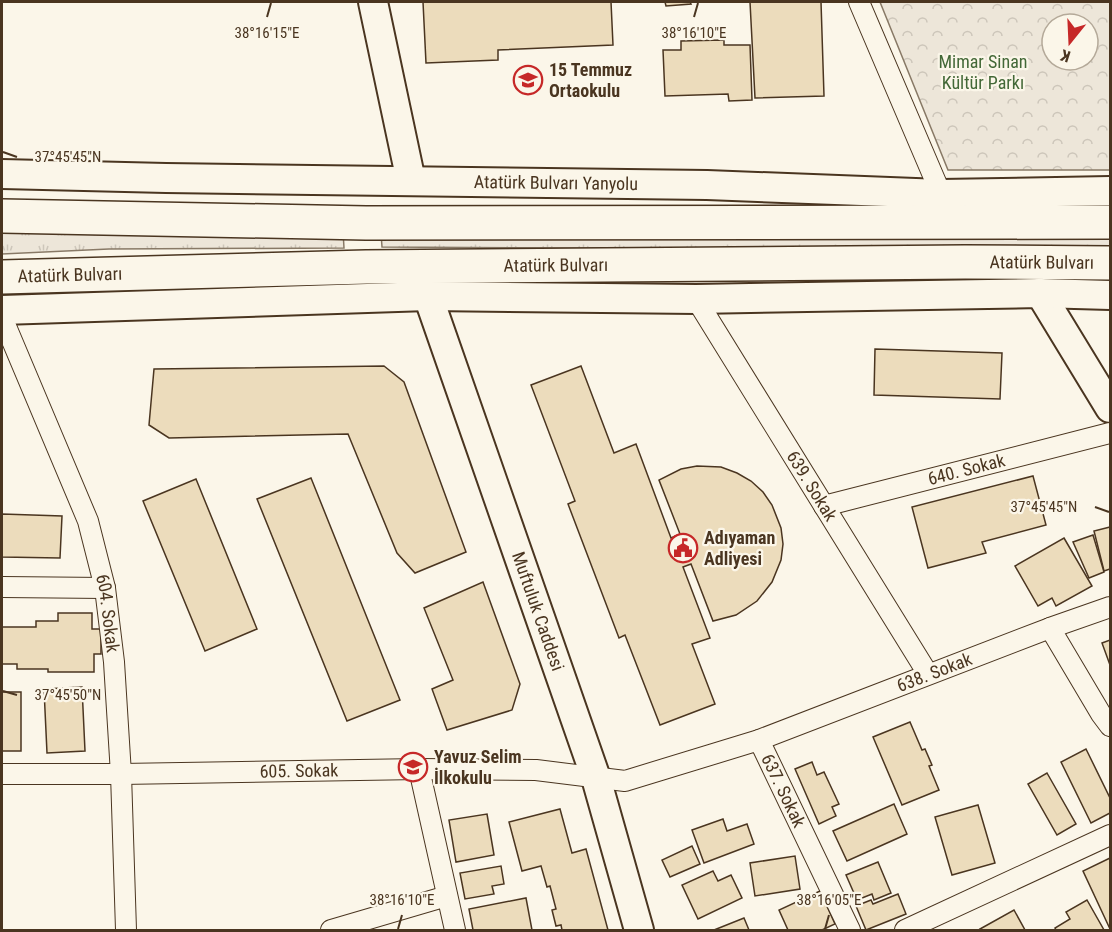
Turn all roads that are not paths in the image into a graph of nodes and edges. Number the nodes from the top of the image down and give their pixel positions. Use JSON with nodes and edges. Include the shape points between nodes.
{"nodes":[{"id":1,"x":373,"y":2,"type":"edge"},
{"id":2,"x":859,"y":2,"type":"edge"},
{"id":3,"x":2,"y":174,"type":"edge"},
{"id":4,"x":411,"y":181,"type":"junction"},
{"id":5,"x":1110,"y":191,"type":"edge"},
{"id":6,"x":941,"y":194,"type":"junction"},
{"id":7,"x":2,"y":216,"type":"edge"},
{"id":8,"x":1110,"y":222,"type":"edge"},
{"id":9,"x":1110,"y":263,"type":"edge"},
{"id":10,"x":2,"y":278,"type":"edge"},
{"id":11,"x":1040,"y":293,"type":"junction"},
{"id":12,"x":1110,"y":295,"type":"edge"},
{"id":13,"x":428,"y":296,"type":"junction"},
{"id":14,"x":696,"y":299,"type":"junction"},
{"id":15,"x":2,"y":310,"type":"edge"},
{"id":16,"x":2,"y":317,"type":"edge"},
{"id":17,"x":1110,"y":408,"type":"edge"},
{"id":18,"x":1110,"y":433,"type":"edge"},
{"id":19,"x":824,"y":506,"type":"junction"},
{"id":20,"x":2,"y":587,"type":"edge"},
{"id":21,"x":105,"y":588,"type":"junction"},
{"id":22,"x":1110,"y":607,"type":"edge"},
{"id":23,"x":1050,"y":628,"type":"junction"},
{"id":24,"x":928,"y":674,"type":"junction"},
{"id":25,"x":1110,"y":726,"type":"edge"},
{"id":26,"x":759,"y":740,"type":"junction"},
{"id":27,"x":419,"y":769,"type":"junction"},
{"id":28,"x":2,"y":774,"type":"edge"},
{"id":29,"x":121,"y":774,"type":"junction"},
{"id":30,"x":596,"y":778,"type":"junction"},
{"id":31,"x":1110,"y":835,"type":"edge"},
{"id":32,"x":447,"y":896,"type":"junction"},
{"id":33,"x":126,"y":930,"type":"edge"},
{"id":34,"x":330,"y":930,"type":"edge"},
{"id":35,"x":455,"y":930,"type":"edge"},
{"id":36,"x":639,"y":930,"type":"edge"},
{"id":37,"x":850,"y":930,"type":"edge"},
{"id":38,"x":905,"y":930,"type":"edge"}],
"edges":[{"from":1,"to":4,"type":"street"},
{"from":2,"to":6,"type":"street"},
{"from":3,"to":4,"type":"street","name":"Atatürk Bulvarı Yanyolu"},
{"from":4,"to":6,"type":"street","name":"Atatürk Bulvarı Yanyolu","via":[[707,185]]},
{"from":5,"to":6,"type":"street","name":"Atatürk Bulvarı Yanyolu"},
{"from":7,"to":8,"type":"highway","via":[[366,223]]},
{"from":9,"to":10,"type":"highway","name":"Atatürk Bulvarı","via":[[366,267]]},
{"from":11,"to":12,"type":"street"},
{"from":11,"to":14,"type":"street"},
{"from":11,"to":17,"type":"street"},
{"from":13,"to":14,"type":"street"},
{"from":13,"to":15,"type":"street"},
{"from":13,"to":30,"type":"street","name":"Muftuluk Caddesi"},
{"from":14,"to":19,"type":"street","name":"639. Sokak"},
{"from":16,"to":21,"type":"street","name":"604. Sokak","via":[[88,521]]},
{"from":18,"to":19,"type":"street","name":"640. Sokak"},
{"from":19,"to":24,"type":"street","name":"639. Sokak"},
{"from":20,"to":21,"type":"street"},
{"from":21,"to":29,"type":"street","name":"604. Sokak"},
{"from":22,"to":23,"type":"street","name":"638. Sokak"},
{"from":23,"to":24,"type":"street","name":"638. Sokak"},
{"from":23,"to":25,"type":"street"},
{"from":24,"to":26,"type":"street","name":"638. Sokak"},
{"from":26,"to":30,"type":"street","name":"637. Sokak","via":[[625,782]]},
{"from":26,"to":37,"type":"street","name":"637. Sokak"},
{"from":27,"to":29,"type":"street","name":"605. Sokak"},
{"from":27,"to":30,"type":"street","name":"605. Sokak","via":[[536,770]]},
{"from":27,"to":32,"type":"street"},
{"from":28,"to":29,"type":"street","name":"605. Sokak"},
{"from":29,"to":33,"type":"street","name":"604. Sokak"},
{"from":30,"to":36,"type":"street","name":"Muftuluk Caddesi"},
{"from":31,"to":38,"type":"street"},
{"from":32,"to":34,"type":"street"},
{"from":32,"to":35,"type":"street"}]}
